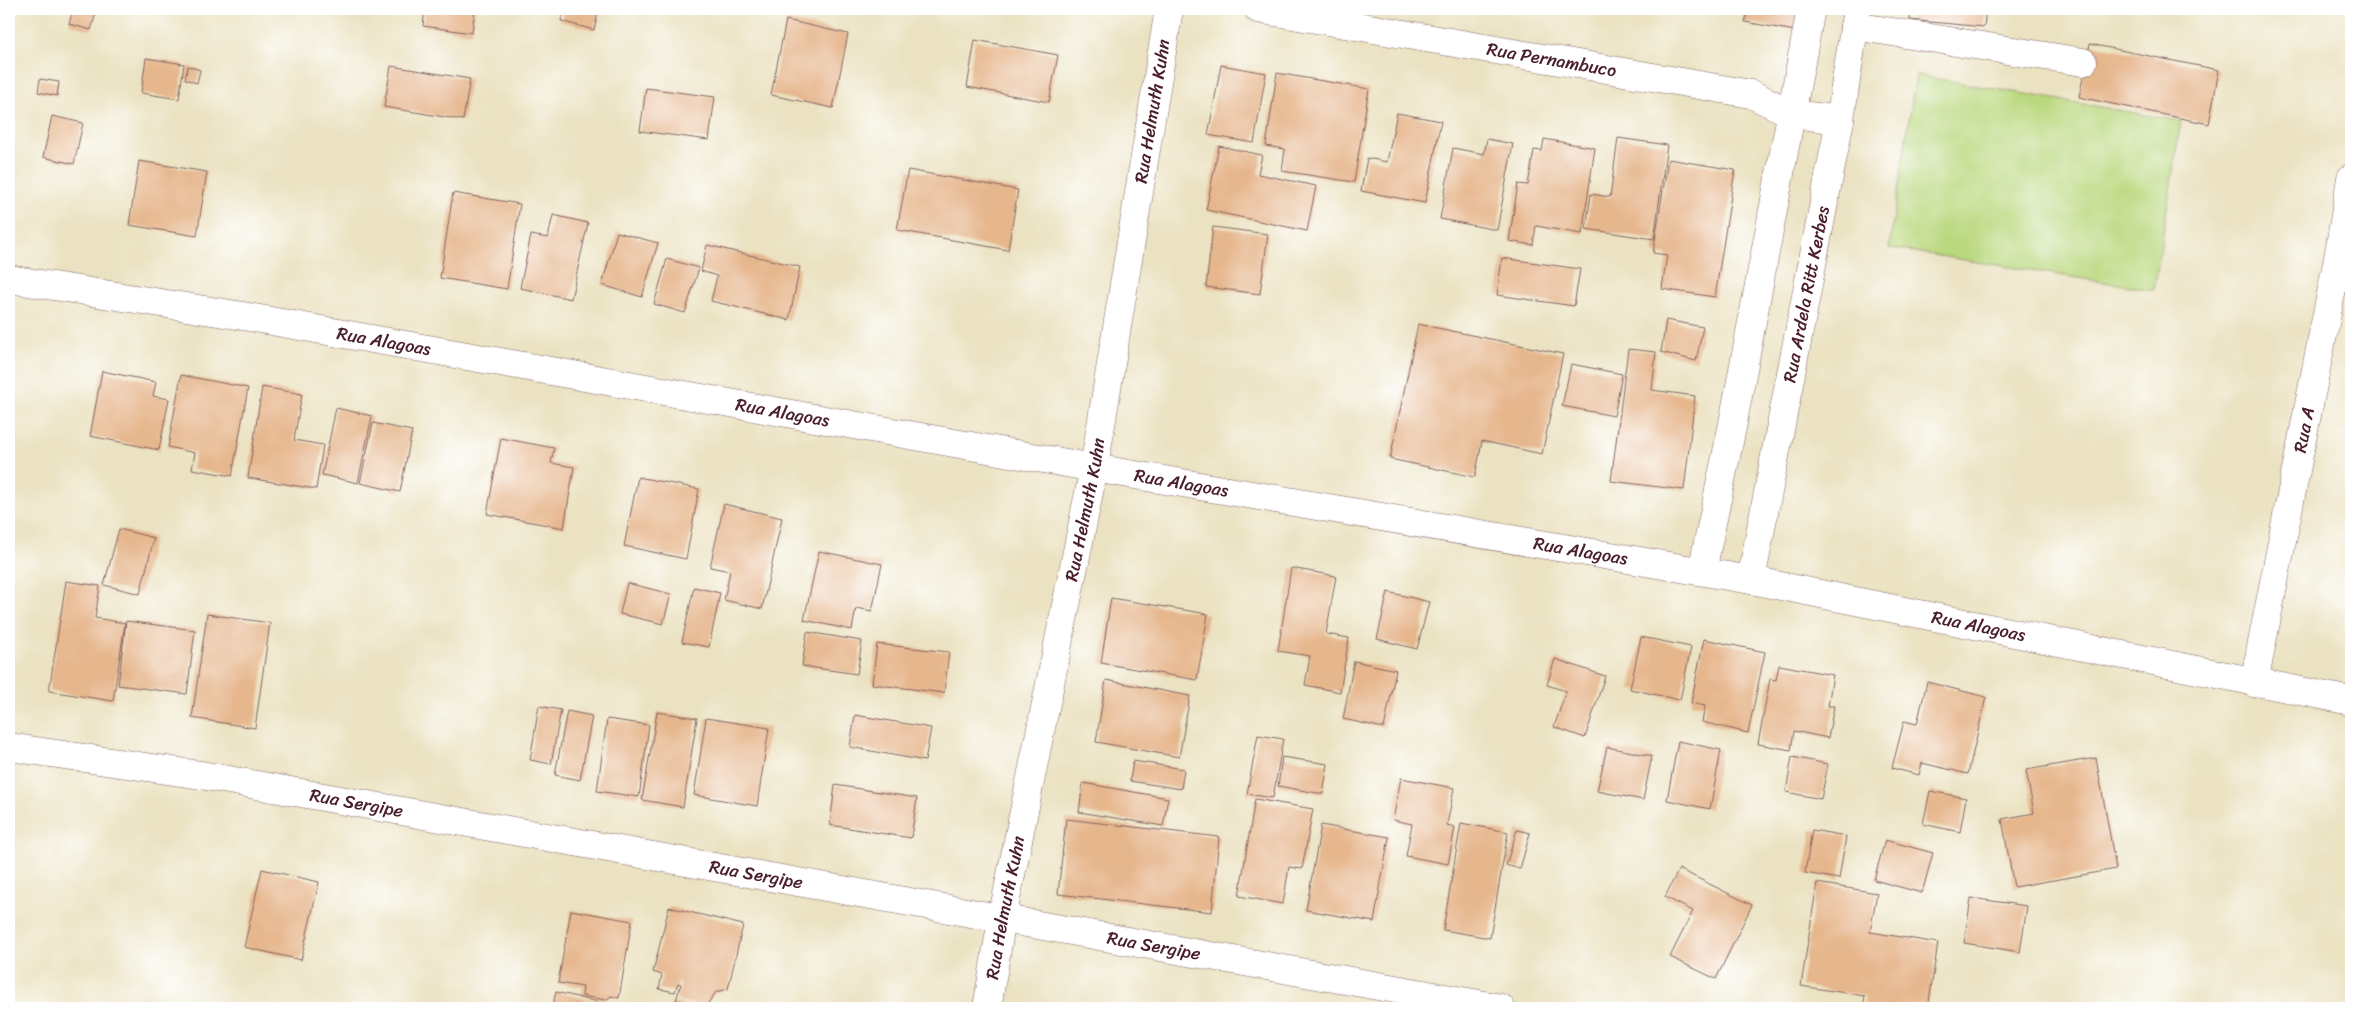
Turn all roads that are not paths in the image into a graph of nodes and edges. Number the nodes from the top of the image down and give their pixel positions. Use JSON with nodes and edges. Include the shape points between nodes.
{"nodes":[{"id":1,"x":1169,"y":9,"type":"edge"},
{"id":2,"x":1258,"y":9,"type":"edge"},
{"id":3,"x":1811,"y":9,"type":"edge"},
{"id":4,"x":1855,"y":17,"type":"edge"},
{"id":5,"x":2083,"y":62,"type":"dead end"},
{"id":6,"x":1793,"y":114,"type":"junction"},
{"id":7,"x":1840,"y":120,"type":"junction"},
{"id":8,"x":2351,"y":178,"type":"edge"},
{"id":9,"x":2345,"y":259,"type":"edge"},
{"id":10,"x":9,"y":279,"type":"edge"},
{"id":11,"x":1094,"y":468,"type":"junction"},
{"id":12,"x":1702,"y":572,"type":"junction"},
{"id":13,"x":1751,"y":580,"type":"junction"},
{"id":14,"x":2254,"y":683,"type":"junction"},
{"id":15,"x":2351,"y":701,"type":"edge"},
{"id":16,"x":9,"y":747,"type":"edge"},
{"id":17,"x":1002,"y":919,"type":"junction"},
{"id":18,"x":987,"y":1008,"type":"edge"},
{"id":19,"x":1501,"y":1008,"type":"edge"}],
"edges":[{"from":1,"to":11,"type":"street","name":"Rua Helmuth Kuhn"},
{"from":2,"to":6,"type":"street","name":"Rua Pernambuco","via":[[1751,94]]},
{"from":3,"to":6,"type":"street"},
{"from":4,"to":5,"type":"street"},
{"from":4,"to":7,"type":"street","name":"Rua Ardela Ritt Kerbes"},
{"from":6,"to":7,"type":"street","name":"Rua Pernambuco"},
{"from":6,"to":12,"type":"street"},
{"from":7,"to":13,"type":"street","name":"Rua Ardela Ritt Kerbes"},
{"from":8,"to":9,"type":"street","name":"Rua A"},
{"from":9,"to":14,"type":"street","name":"Rua A"},
{"from":10,"to":11,"type":"street","name":"Rua Alagoas","via":[[243,316]]},
{"from":11,"to":12,"type":"street","name":"Rua Alagoas"},
{"from":11,"to":17,"type":"street","name":"Rua Helmuth Kuhn"},
{"from":12,"to":13,"type":"street","name":"Rua Alagoas"},
{"from":13,"to":14,"type":"street","name":"Rua Alagoas"},
{"from":14,"to":15,"type":"street","name":"Rua Alagoas"},
{"from":16,"to":17,"type":"street","name":"Rua Sergipe","via":[[202,775]]},
{"from":17,"to":18,"type":"street","name":"Rua Helmuth Kuhn"},
{"from":17,"to":19,"type":"street","name":"Rua Sergipe"}]}
